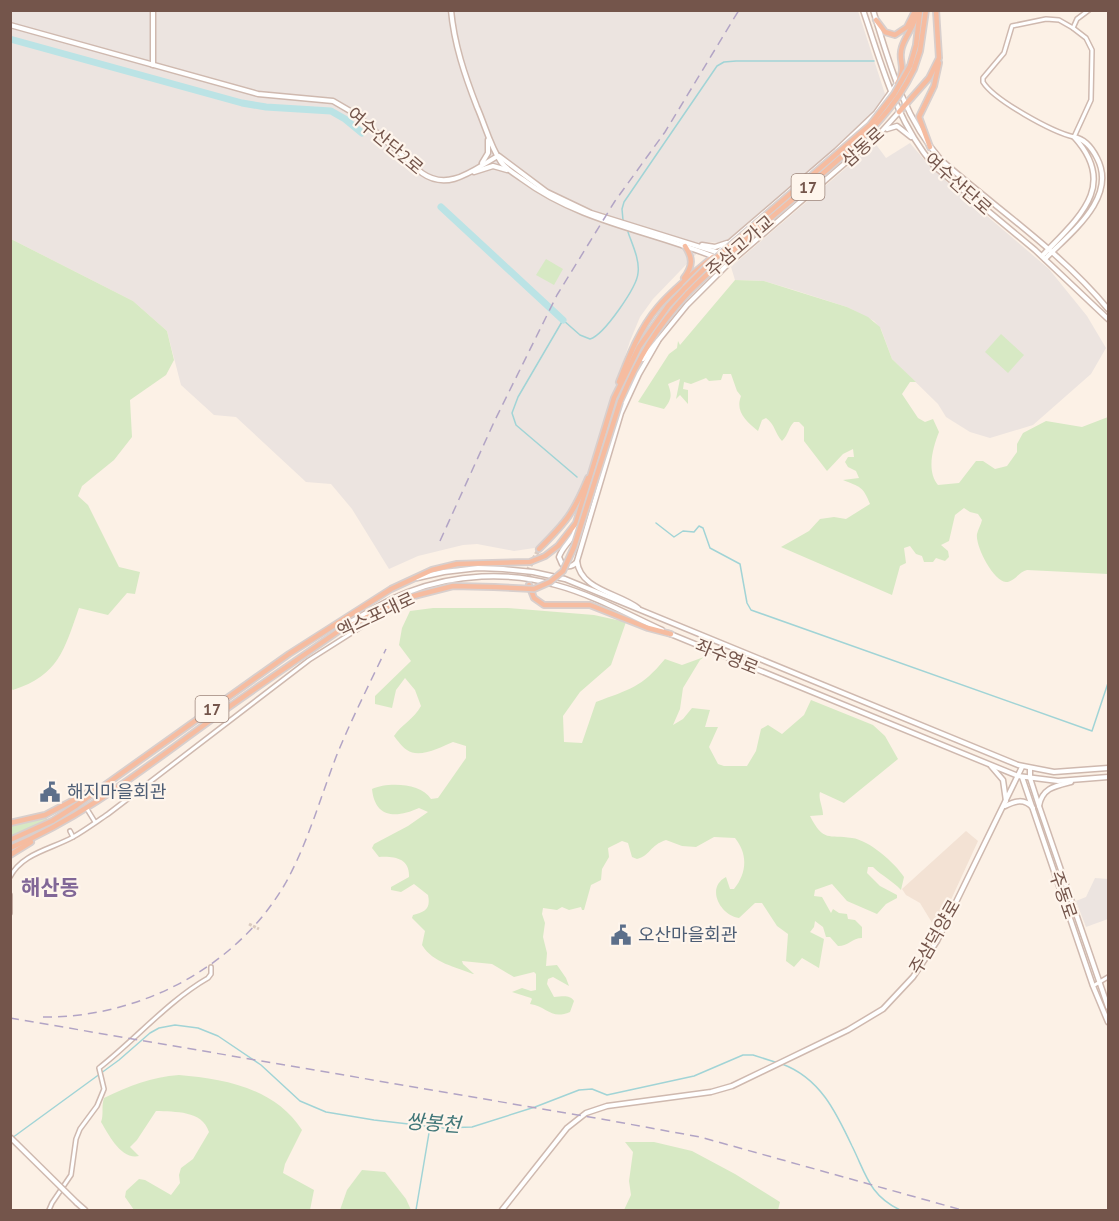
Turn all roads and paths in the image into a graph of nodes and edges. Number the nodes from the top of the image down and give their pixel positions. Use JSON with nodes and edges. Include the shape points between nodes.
{"nodes":[{"id":1,"x":153,"y":10,"type":"edge"},
{"id":2,"x":451,"y":10,"type":"edge"},
{"id":3,"x":863,"y":10,"type":"edge"},
{"id":4,"x":873,"y":10,"type":"edge"},
{"id":5,"x":917,"y":10,"type":"edge"},
{"id":6,"x":926,"y":10,"type":"edge"},
{"id":7,"x":936,"y":10,"type":"edge"},
{"id":8,"x":1089,"y":10,"type":"edge"},
{"id":9,"x":876,"y":20,"type":"junction"},
{"id":10,"x":10,"y":25,"type":"edge"},
{"id":11,"x":1073,"y":28,"type":"junction"},
{"id":12,"x":939,"y":58,"type":"junction"},
{"id":13,"x":153,"y":65,"type":"junction"},
{"id":14,"x":912,"y":67,"type":"junction"},
{"id":15,"x":897,"y":84,"type":"junction"},
{"id":16,"x":891,"y":94,"type":"junction"},
{"id":17,"x":905,"y":106,"type":"junction"},
{"id":18,"x":899,"y":112,"type":"junction"},
{"id":19,"x":881,"y":132,"type":"junction"},
{"id":20,"x":488,"y":133,"type":"junction"},
{"id":21,"x":1074,"y":137,"type":"junction"},
{"id":22,"x":913,"y":139,"type":"junction"},
{"id":23,"x":930,"y":147,"type":"junction"},
{"id":24,"x":498,"y":156,"type":"junction"},
{"id":25,"x":480,"y":166,"type":"junction"},
{"id":26,"x":511,"y":171,"type":"junction"},
{"id":27,"x":468,"y":174,"type":"junction"},
{"id":28,"x":730,"y":242,"type":"junction"},
{"id":29,"x":685,"y":244,"type":"junction"},
{"id":30,"x":1050,"y":251,"type":"junction"},
{"id":31,"x":718,"y":252,"type":"junction"},
{"id":32,"x":713,"y":257,"type":"junction"},
{"id":33,"x":1044,"y":258,"type":"junction"},
{"id":34,"x":735,"y":259,"type":"junction"},
{"id":35,"x":729,"y":263,"type":"junction"},
{"id":36,"x":684,"y":289,"type":"junction"},
{"id":37,"x":1108,"y":309,"type":"edge"},
{"id":38,"x":1108,"y":319,"type":"edge"},
{"id":39,"x":667,"y":327,"type":"junction"},
{"id":40,"x":629,"y":381,"type":"junction"},
{"id":41,"x":591,"y":470,"type":"junction"},
{"id":42,"x":576,"y":523,"type":"junction"},
{"id":43,"x":539,"y":549,"type":"tunnel mouth"},
{"id":44,"x":578,"y":561,"type":"junction"},
{"id":45,"x":414,"y":579,"type":"junction"},
{"id":46,"x":529,"y":585,"type":"dead end"},
{"id":47,"x":644,"y":612,"type":"junction"},
{"id":48,"x":383,"y":613,"type":"dead end"},
{"id":49,"x":347,"y":625,"type":"junction"},
{"id":50,"x":356,"y":626,"type":"junction"},
{"id":51,"x":670,"y":634,"type":"junction"},
{"id":52,"x":989,"y":764,"type":"junction"},
{"id":53,"x":1022,"y":767,"type":"junction"},
{"id":54,"x":1108,"y":768,"type":"edge"},
{"id":55,"x":1030,"y":769,"type":"junction"},
{"id":56,"x":1020,"y":776,"type":"junction"},
{"id":57,"x":1108,"y":777,"type":"edge"},
{"id":58,"x":1030,"y":778,"type":"junction"},
{"id":59,"x":1078,"y":781,"type":"junction"},
{"id":60,"x":101,"y":789,"type":"junction"},
{"id":61,"x":1005,"y":804,"type":"junction"},
{"id":62,"x":112,"y":805,"type":"dead end"},
{"id":63,"x":1039,"y":806,"type":"junction"},
{"id":64,"x":87,"y":809,"type":"junction"},
{"id":65,"x":114,"y":810,"type":"junction"},
{"id":66,"x":1036,"y":814,"type":"junction"},
{"id":67,"x":95,"y":822,"type":"junction"},
{"id":68,"x":10,"y":824,"type":"edge"},
{"id":69,"x":70,"y":831,"type":"dead end"},
{"id":70,"x":41,"y":835,"type":"junction"},
{"id":71,"x":73,"y":837,"type":"junction"},
{"id":72,"x":10,"y":840,"type":"edge"},
{"id":73,"x":10,"y":848,"type":"edge"},
{"id":74,"x":10,"y":855,"type":"edge"},
{"id":75,"x":10,"y":877,"type":"edge"},
{"id":76,"x":10,"y":895,"type":"edge"},
{"id":77,"x":10,"y":913,"type":"edge"},
{"id":78,"x":211,"y":967,"type":"dead end"},
{"id":79,"x":1108,"y":977,"type":"edge"},
{"id":80,"x":1099,"y":983,"type":"junction"},
{"id":81,"x":1093,"y":986,"type":"junction"},
{"id":82,"x":1108,"y":1007,"type":"edge"},
{"id":83,"x":1108,"y":1022,"type":"edge"},
{"id":84,"x":10,"y":1137,"type":"edge"},
{"id":85,"x":49,"y":1210,"type":"edge"},
{"id":86,"x":85,"y":1210,"type":"edge"},
{"id":87,"x":502,"y":1210,"type":"edge"}],
"edges":[{"from":1,"to":13,"type":"street"},
{"from":2,"to":20,"type":"street","via":[[460,61]]},
{"from":3,"to":16,"type":"street","name":"여수산단로"},
{"from":4,"to":9,"type":"street","name":"여수산단로"},
{"from":5,"to":9,"type":"highway","via":[[909,25],[895,35],[885,32]]},
{"from":5,"to":14,"type":"highway","number":"17"},
{"from":5,"to":15,"type":"highway","via":[[902,48],[903,70]]},
{"from":6,"to":14,"type":"highway","number":"17","via":[[920,51]]},
{"from":7,"to":12,"type":"highway"},
{"from":8,"to":11,"type":"street"},
{"from":9,"to":15,"type":"street","name":"여수산단로"},
{"from":10,"to":13,"type":"street","name":"여수산단2로"},
{"from":11,"to":21,"type":"street","via":[[1088,41],[1093,63],[1091,100]]},
{"from":11,"to":21,"type":"street","via":[[1051,19],[1012,26],[1006,50],[983,82],[1016,109]]},
{"from":12,"to":17,"type":"highway"},
{"from":12,"to":23,"type":"highway","via":[[937,78],[919,117]]},
{"from":13,"to":27,"type":"street","name":"여수산단2로","via":[[258,94],[333,101],[352,112],[429,178],[450,181]]},
{"from":14,"to":36,"type":"highway","name":"주삼고가교","number":"17","bridge":true,"via":[[870,125]]},
{"from":15,"to":16,"type":"street","name":"삼동로"},
{"from":15,"to":17,"type":"street","name":"여수산단로"},
{"from":16,"to":18,"type":"street","name":"여수산단로"},
{"from":16,"to":28,"type":"street","name":"삼동로","via":[[836,151]]},
{"from":17,"to":18,"type":"highway"},
{"from":17,"to":23,"type":"street","name":"여수산단로"},
{"from":18,"to":19,"type":"street","name":"삼동로"},
{"from":18,"to":22,"type":"street","name":"여수산단로"},
{"from":19,"to":22,"type":"street","via":[[897,126]]},
{"from":19,"to":34,"type":"street","name":"삼동로"},
{"from":20,"to":24,"type":"street"},
{"from":20,"to":25,"type":"street","via":[[488,153]]},
{"from":21,"to":30,"type":"street","via":[[1084,141],[1097,158],[1102,189],[1088,213]]},
{"from":22,"to":33,"type":"street","name":"여수산단로","via":[[934,166]]},
{"from":23,"to":30,"type":"street","name":"여수산단로"},
{"from":24,"to":25,"type":"street","name":"여수산단2로"},
{"from":24,"to":26,"type":"street"},
{"from":24,"to":29,"type":"street","via":[[543,190],[565,201]]},
{"from":25,"to":27,"type":"street","name":"여수산단2로"},
{"from":26,"to":27,"type":"street","via":[[493,166]]},
{"from":26,"to":29,"type":"street","via":[[541,193],[578,212]]},
{"from":28,"to":29,"type":"street","via":[[715,246]]},
{"from":28,"to":31,"type":"street","name":"삼동로"},
{"from":29,"to":31,"type":"street"},
{"from":29,"to":32,"type":"street"},
{"from":29,"to":36,"type":"highway","via":[[691,262]]},
{"from":30,"to":33,"type":"street"},
{"from":30,"to":37,"type":"street","name":"여수산단로"},
{"from":31,"to":32,"type":"street","name":"삼동로"},
{"from":31,"to":34,"type":"street"},
{"from":32,"to":35,"type":"street"},
{"from":32,"to":36,"type":"highway"},
{"from":33,"to":38,"type":"street","name":"여수산단로"},
{"from":34,"to":35,"type":"street","name":"삼동로"},
{"from":35,"to":39,"type":"street","name":"삼동로"},
{"from":36,"to":40,"type":"highway","name":"엑스포대로","number":"17"},
{"from":36,"to":41,"type":"highway","name":"엑스포대로","number":"17","via":[[639,347],[614,398]]},
{"from":39,"to":40,"type":"street"},
{"from":39,"to":44,"type":"street","via":[[621,413]]},
{"from":40,"to":50,"type":"highway","name":"엑스포대로","number":"17","bridge":true,"via":[[574,547],[563,571],[552,581],[534,589],[453,586],[402,599]]},
{"from":41,"to":42,"type":"highway","name":"엑스포대로","number":"17"},
{"from":41,"to":43,"type":"highway","via":[[571,515]]},
{"from":42,"to":44,"type":"street","via":[[575,534],[559,557],[567,567]]},
{"from":42,"to":45,"type":"highway","name":"엑스포대로","number":"17","via":[[558,546],[539,559],[521,564],[457,564]]},
{"from":44,"to":47,"type":"street","via":[[579,571],[589,582]]},
{"from":45,"to":47,"type":"street","name":"좌수영로","via":[[478,568],[534,572],[572,582]]},
{"from":45,"to":60,"type":"highway","name":"엑스포대로","number":"17","via":[[381,594],[308,641]]},
{"from":46,"to":51,"type":"highway","via":[[541,604],[594,606]]},
{"from":47,"to":53,"type":"street","name":"좌수영로"},
{"from":48,"to":50,"type":"street"},
{"from":49,"to":50,"type":"highway","name":"엑스포대로","number":"17"},
{"from":49,"to":51,"type":"street","name":"좌수영로","via":[[409,591],[455,579],[494,576],[556,585]]},
{"from":49,"to":64,"type":"highway","name":"엑스포대로","number":"17"},
{"from":50,"to":65,"type":"street"},
{"from":51,"to":52,"type":"street","name":"좌수영로"},
{"from":52,"to":56,"type":"street","name":"좌수영로"},
{"from":52,"to":61,"type":"street","via":[[1003,780]]},
{"from":53,"to":55,"type":"street","name":"좌수영로"},
{"from":53,"to":56,"type":"street","name":"주동로"},
{"from":54,"to":55,"type":"street","name":"좌수영로","via":[[1064,773]]},
{"from":55,"to":58,"type":"street","name":"주동로"},
{"from":56,"to":58,"type":"street","name":"좌수영로"},
{"from":56,"to":61,"type":"street","name":"주삼덕양로"},
{"from":56,"to":66,"type":"street","name":"주동로"},
{"from":57,"to":59,"type":"street","name":"좌수영로"},
{"from":58,"to":59,"type":"street","name":"좌수영로"},
{"from":58,"to":63,"type":"street","name":"주동로"},
{"from":59,"to":63,"type":"street","via":[[1050,788],[1042,795]]},
{"from":60,"to":68,"type":"highway","via":[[45,815]]},
{"from":60,"to":72,"type":"highway","name":"엑스포대로","number":"17","via":[[52,820]]},
{"from":61,"to":66,"type":"street","via":[[1024,801]]},
{"from":61,"to":87,"type":"street","name":"주삼덕양로","via":[[937,941],[913,977],[876,1014],[764,1072],[720,1090],[618,1104],[586,1113],[567,1128]]},
{"from":62,"to":65,"type":"street"},
{"from":63,"to":80,"type":"street","name":"주동로"},
{"from":64,"to":67,"type":"street"},
{"from":64,"to":70,"type":"highway","name":"엑스포대로","number":"17"},
{"from":65,"to":67,"type":"street"},
{"from":66,"to":81,"type":"street","name":"주동로"},
{"from":67,"to":71,"type":"street"},
{"from":69,"to":71,"type":"street"},
{"from":70,"to":73,"type":"highway","name":"엑스포대로","number":"17"},
{"from":70,"to":74,"type":"highway"},
{"from":71,"to":75,"type":"street","via":[[24,861]]},
{"from":76,"to":77,"type":"street"},
{"from":78,"to":85,"type":"street","via":[[208,978],[179,996],[99,1069],[104,1087],[76,1139],[71,1175]]},
{"from":79,"to":80,"type":"street"},
{"from":80,"to":81,"type":"street"},
{"from":80,"to":82,"type":"street","name":"주동로"},
{"from":81,"to":83,"type":"street","name":"주동로"},
{"from":84,"to":86,"type":"street","bridge":true}]}
